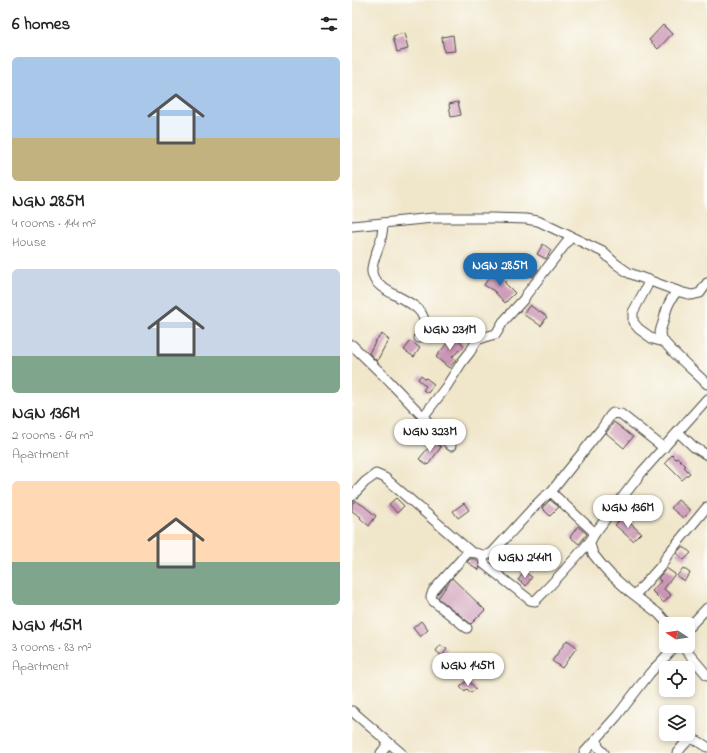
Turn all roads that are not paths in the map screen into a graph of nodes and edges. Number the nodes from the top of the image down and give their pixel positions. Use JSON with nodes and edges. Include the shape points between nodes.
{"nodes":[{"id":1,"x":383,"y":223,"type":"junction"},
{"id":2,"x":352,"y":226,"type":"edge"},
{"id":3,"x":571,"y":237,"type":"junction"},
{"id":4,"x":648,"y":280,"type":"junction"},
{"id":5,"x":707,"y":283,"type":"edge"},
{"id":6,"x":676,"y":291,"type":"junction"},
{"id":7,"x":418,"y":338,"type":"dead end"},
{"id":8,"x":664,"y":342,"type":"junction"},
{"id":9,"x":352,"y":345,"type":"edge"},
{"id":10,"x":707,"y":384,"type":"edge"},
{"id":11,"x":707,"y":399,"type":"edge"},
{"id":12,"x":423,"y":417,"type":"junction"},
{"id":13,"x":678,"y":432,"type":"junction"},
{"id":14,"x":451,"y":446,"type":"dead end"},
{"id":15,"x":664,"y":448,"type":"junction"},
{"id":16,"x":707,"y":455,"type":"edge"},
{"id":17,"x":550,"y":492,"type":"junction"},
{"id":18,"x":352,"y":496,"type":"edge"},
{"id":19,"x":707,"y":507,"type":"edge"},
{"id":20,"x":593,"y":536,"type":"junction"},
{"id":21,"x":471,"y":552,"type":"junction"},
{"id":22,"x":483,"y":556,"type":"junction"},
{"id":23,"x":635,"y":595,"type":"junction"},
{"id":24,"x":707,"y":608,"type":"edge"},
{"id":25,"x":662,"y":617,"type":"edge"},
{"id":26,"x":695,"y":621,"type":"edge"},
{"id":27,"x":467,"y":628,"type":"dead end"},
{"id":28,"x":669,"y":653,"type":"edge"},
{"id":29,"x":688,"y":653,"type":"edge"},
{"id":30,"x":707,"y":674,"type":"edge"},
{"id":31,"x":352,"y":711,"type":"edge"},
{"id":32,"x":596,"y":740,"type":"junction"},
{"id":33,"x":389,"y":743,"type":"junction"},
{"id":34,"x":707,"y":747,"type":"edge"},
{"id":35,"x":381,"y":753,"type":"edge"},
{"id":36,"x":401,"y":753,"type":"edge"},
{"id":37,"x":584,"y":753,"type":"edge"},
{"id":38,"x":604,"y":753,"type":"edge"},
{"id":39,"x":677,"y":753,"type":"edge"}],
"edges":[{"from":1,"to":2,"type":"street"},
{"from":1,"to":3,"type":"street","via":[[433,218],[526,219],[538,221]]},
{"from":1,"to":7,"type":"street","via":[[372,272],[376,281],[422,313],[425,322]]},
{"from":3,"to":4,"type":"street","via":[[603,252],[629,273]]},
{"from":3,"to":12,"type":"street","via":[[496,334],[477,340]]},
{"from":4,"to":6,"type":"street"},
{"from":4,"to":8,"type":"street","via":[[633,312],[633,322],[653,339]]},
{"from":5,"to":6,"type":"street","via":[[700,293],[692,295]]},
{"from":6,"to":8,"type":"street","via":[[670,299],[660,330]]},
{"from":8,"to":10,"type":"street"},
{"from":9,"to":12,"type":"street"},
{"from":11,"to":13,"type":"street"},
{"from":12,"to":14,"type":"street"},
{"from":13,"to":15,"type":"street"},
{"from":13,"to":16,"type":"street"},
{"from":15,"to":17,"type":"street","via":[[621,414],[613,413]]},
{"from":15,"to":20,"type":"street","via":[[642,472]]},
{"from":17,"to":20,"type":"street"},
{"from":17,"to":22,"type":"street","via":[[492,553]]},
{"from":18,"to":21,"type":"street","via":[[376,474],[385,478]]},
{"from":19,"to":23,"type":"street"},
{"from":20,"to":22,"type":"street","via":[[535,601],[530,600],[484,564]]},
{"from":20,"to":23,"type":"street","via":[[591,550],[610,574]]},
{"from":21,"to":22,"type":"street"},
{"from":21,"to":27,"type":"street","via":[[462,558],[431,597]]},
{"from":23,"to":25,"type":"street"},
{"from":24,"to":26,"type":"street"},
{"from":28,"to":32,"type":"street"},
{"from":29,"to":30,"type":"street"},
{"from":31,"to":33,"type":"street"},
{"from":32,"to":37,"type":"street"},
{"from":32,"to":38,"type":"street"},
{"from":33,"to":35,"type":"street"},
{"from":33,"to":36,"type":"street"},
{"from":34,"to":39,"type":"street","via":[[697,740],[691,740],[686,741]]}]}
